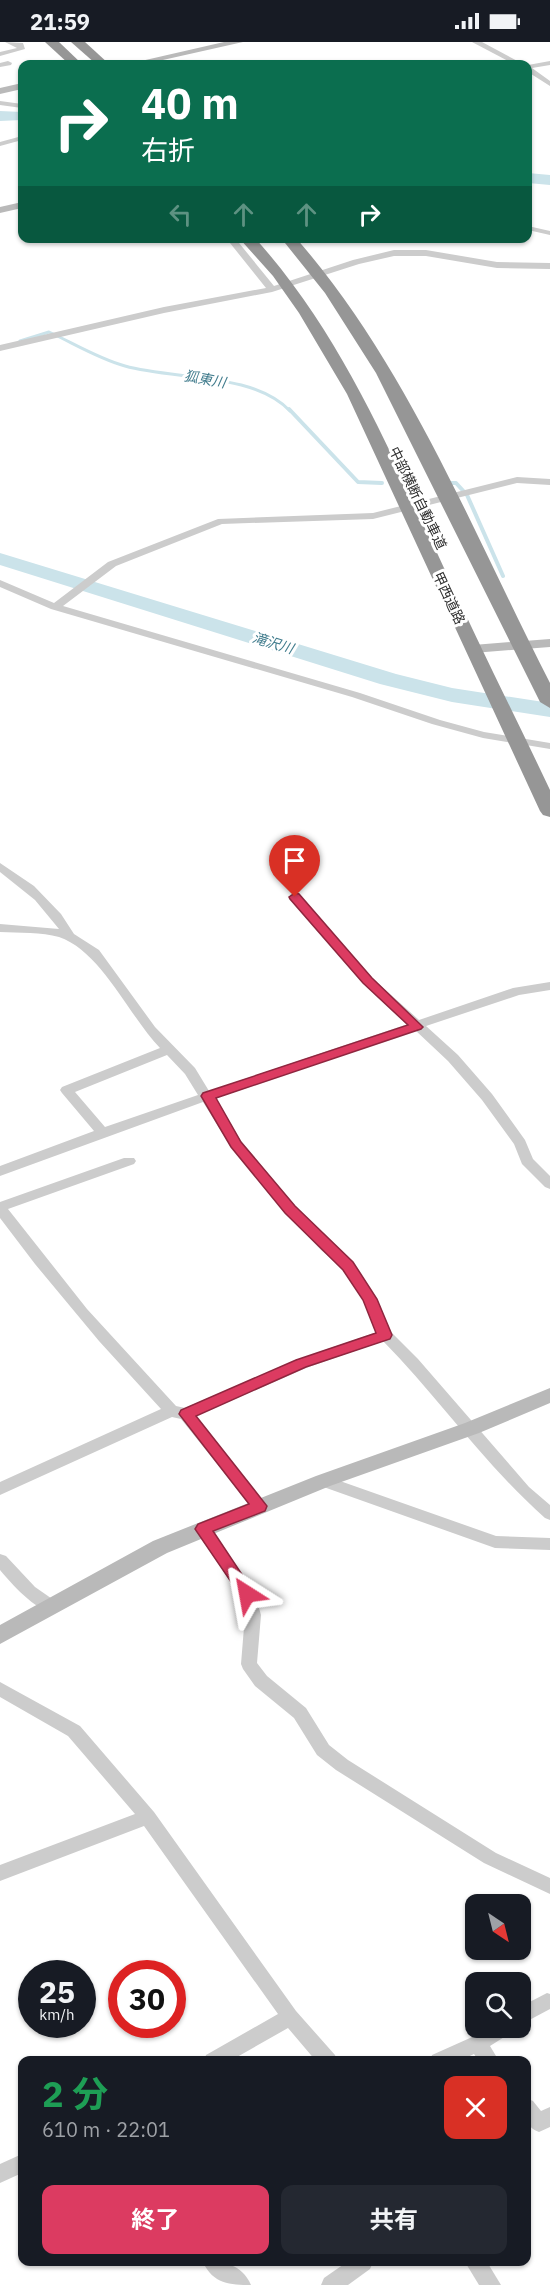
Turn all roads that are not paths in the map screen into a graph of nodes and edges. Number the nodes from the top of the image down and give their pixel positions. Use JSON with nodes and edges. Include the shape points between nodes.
{"nodes":[{"id":1,"x":9,"y":42,"type":"edge"},
{"id":2,"x":37,"y":42,"type":"edge"},
{"id":3,"x":51,"y":42,"type":"edge"},
{"id":4,"x":77,"y":42,"type":"edge"},
{"id":5,"x":238,"y":42,"type":"edge"},
{"id":6,"x":476,"y":42,"type":"edge"},
{"id":7,"x":0,"y":54,"type":"edge"},
{"id":8,"x":57,"y":60,"type":"edge"},
{"id":9,"x":71,"y":60,"type":"edge"},
{"id":10,"x":94,"y":60,"type":"edge"},
{"id":11,"x":152,"y":60,"type":"edge"},
{"id":12,"x":511,"y":60,"type":"edge"},
{"id":13,"x":550,"y":63,"type":"edge"},
{"id":14,"x":532,"y":67,"type":"edge"},
{"id":15,"x":532,"y":71,"type":"edge"},
{"id":16,"x":550,"y":84,"type":"edge"},
{"id":17,"x":18,"y":88,"type":"edge"},
{"id":18,"x":0,"y":91,"type":"edge"},
{"id":19,"x":0,"y":103,"type":"edge"},
{"id":20,"x":18,"y":105,"type":"edge"},
{"id":21,"x":18,"y":139,"type":"edge"},
{"id":22,"x":0,"y":144,"type":"edge"},
{"id":23,"x":18,"y":206,"type":"edge"},
{"id":24,"x":0,"y":210,"type":"edge"},
{"id":25,"x":532,"y":229,"type":"edge"},
{"id":26,"x":550,"y":233,"type":"edge"},
{"id":27,"x":235,"y":243,"type":"edge"},
{"id":28,"x":249,"y":243,"type":"edge"},
{"id":29,"x":264,"y":243,"type":"edge"},
{"id":30,"x":292,"y":243,"type":"edge"},
{"id":31,"x":550,"y":266,"type":"edge"},
{"id":32,"x":320,"y":274,"type":"junction"},
{"id":33,"x":279,"y":287,"type":"junction"},
{"id":34,"x":0,"y":348,"type":"edge"},
{"id":35,"x":550,"y":482,"type":"edge"},
{"id":36,"x":452,"y":495,"type":"junction"},
{"id":37,"x":408,"y":508,"type":"junction"},
{"id":38,"x":0,"y":583,"type":"edge"},
{"id":39,"x":58,"y":604,"type":"junction"},
{"id":40,"x":550,"y":643,"type":"edge"},
{"id":41,"x":522,"y":645,"type":"junction"},
{"id":42,"x":473,"y":649,"type":"junction"},
{"id":43,"x":546,"y":694,"type":"edge"},
{"id":44,"x":514,"y":734,"type":"junction"},
{"id":45,"x":550,"y":746,"type":"edge"},
{"id":46,"x":550,"y":773,"type":"edge"},
{"id":47,"x":550,"y":811,"type":"edge"},
{"id":48,"x":0,"y":867,"type":"edge"},
{"id":49,"x":295,"y":897,"type":"dead end"},
{"id":50,"x":0,"y":928,"type":"edge"},
{"id":51,"x":69,"y":937,"type":"junction"},
{"id":52,"x":550,"y":986,"type":"edge"},
{"id":53,"x":417,"y":1027,"type":"junction"},
{"id":54,"x":169,"y":1049,"type":"junction"},
{"id":55,"x":208,"y":1096,"type":"junction"},
{"id":56,"x":102,"y":1133,"type":"junction"},
{"id":57,"x":129,"y":1161,"type":"dead end"},
{"id":58,"x":0,"y":1171,"type":"edge"},
{"id":59,"x":550,"y":1184,"type":"edge"},
{"id":60,"x":0,"y":1208,"type":"edge"},
{"id":61,"x":385,"y":1335,"type":"junction"},
{"id":62,"x":550,"y":1395,"type":"edge"},
{"id":63,"x":171,"y":1411,"type":"junction"},
{"id":64,"x":186,"y":1414,"type":"junction"},
{"id":65,"x":472,"y":1428,"type":"junction"},
{"id":66,"x":323,"y":1481,"type":"junction"},
{"id":67,"x":0,"y":1489,"type":"edge"},
{"id":68,"x":259,"y":1506,"type":"junction"},
{"id":69,"x":550,"y":1514,"type":"edge"},
{"id":70,"x":203,"y":1529,"type":"junction"},
{"id":71,"x":550,"y":1544,"type":"edge"},
{"id":72,"x":0,"y":1560,"type":"edge"},
{"id":73,"x":52,"y":1607,"type":"junction"},
{"id":74,"x":0,"y":1635,"type":"edge"},
{"id":75,"x":0,"y":1689,"type":"edge"},
{"id":76,"x":148,"y":1817,"type":"junction"},
{"id":77,"x":0,"y":1873,"type":"edge"},
{"id":78,"x":550,"y":1886,"type":"edge"},
{"id":79,"x":547,"y":2001,"type":"dead end"},
{"id":80,"x":531,"y":2010,"type":"edge"},
{"id":81,"x":290,"y":2017,"type":"junction"},
{"id":82,"x":487,"y":2038,"type":"edge"},
{"id":83,"x":477,"y":2044,"type":"junction"},
{"id":84,"x":222,"y":2056,"type":"edge"},
{"id":85,"x":324,"y":2056,"type":"edge"},
{"id":86,"x":450,"y":2056,"type":"edge"},
{"id":87,"x":486,"y":2056,"type":"edge"},
{"id":88,"x":531,"y":2113,"type":"edge"},
{"id":89,"x":550,"y":2116,"type":"edge"},
{"id":90,"x":18,"y":2165,"type":"edge"},
{"id":91,"x":0,"y":2174,"type":"edge"},
{"id":92,"x":218,"y":2266,"type":"edge"},
{"id":93,"x":357,"y":2266,"type":"edge"},
{"id":94,"x":478,"y":2266,"type":"edge"},
{"id":95,"x":241,"y":2285,"type":"edge"},
{"id":96,"x":331,"y":2285,"type":"edge"},
{"id":97,"x":491,"y":2285,"type":"edge"}],
"edges":[{"from":1,"to":7,"type":"street","via":[[21,49]]},
{"from":2,"to":8,"type":"highway"},
{"from":3,"to":9,"type":"highway"},
{"from":4,"to":10,"type":"highway"},
{"from":5,"to":11,"type":"street"},
{"from":6,"to":12,"type":"street"},
{"from":13,"to":14,"type":"street"},
{"from":15,"to":16,"type":"street"},
{"from":17,"to":18,"type":"street"},
{"from":19,"to":20,"type":"street"},
{"from":21,"to":22,"type":"street"},
{"from":23,"to":24,"type":"street"},
{"from":25,"to":26,"type":"street"},
{"from":27,"to":33,"type":"street"},
{"from":28,"to":33,"type":"highway","name":"甲西道路"},
{"from":29,"to":46,"type":"highway","name":"中部横断自動車道","via":[[345,353]]},
{"from":30,"to":32,"type":"highway"},
{"from":31,"to":32,"type":"street","via":[[497,265],[404,252]]},
{"from":32,"to":33,"type":"street"},
{"from":32,"to":36,"type":"highway","via":[[367,342]]},
{"from":33,"to":34,"type":"street"},
{"from":33,"to":37,"type":"highway","name":"甲西道路","via":[[321,337],[348,382]]},
{"from":35,"to":36,"type":"street","via":[[517,480]]},
{"from":36,"to":37,"type":"street"},
{"from":36,"to":41,"type":"highway"},
{"from":37,"to":39,"type":"street","via":[[373,516],[221,520],[112,564]]},
{"from":37,"to":42,"type":"highway","name":"甲西道路"},
{"from":38,"to":39,"type":"street"},
{"from":39,"to":44,"type":"street","via":[[436,722]]},
{"from":40,"to":41,"type":"street"},
{"from":41,"to":42,"type":"street"},
{"from":41,"to":43,"type":"highway"},
{"from":42,"to":44,"type":"highway","name":"甲西道路"},
{"from":44,"to":45,"type":"street"},
{"from":44,"to":47,"type":"highway","name":"甲西道路"},
{"from":48,"to":51,"type":"street","via":[[50,910]]},
{"from":49,"to":53,"type":"street","via":[[367,980]]},
{"from":50,"to":51,"type":"street","via":[[34,929]]},
{"from":51,"to":54,"type":"street","via":[[95,953],[150,1030]]},
{"from":52,"to":53,"type":"street","via":[[517,991]]},
{"from":53,"to":55,"type":"street"},
{"from":53,"to":59,"type":"street","via":[[453,1058],[487,1097],[527,1161]]},
{"from":54,"to":55,"type":"street"},
{"from":54,"to":56,"type":"street","via":[[67,1090]]},
{"from":55,"to":56,"type":"street"},
{"from":55,"to":61,"type":"street","via":[[236,1144],[290,1209],[348,1266],[370,1299]]},
{"from":56,"to":58,"type":"street"},
{"from":57,"to":60,"type":"street"},
{"from":60,"to":63,"type":"street","via":[[100,1334]]},
{"from":61,"to":64,"type":"street","via":[[301,1364]]},
{"from":61,"to":65,"type":"street"},
{"from":62,"to":65,"type":"street"},
{"from":63,"to":64,"type":"street"},
{"from":63,"to":67,"type":"street"},
{"from":64,"to":68,"type":"street"},
{"from":65,"to":66,"type":"street"},
{"from":65,"to":69,"type":"street","via":[[524,1491]]},
{"from":66,"to":68,"type":"street"},
{"from":66,"to":71,"type":"street","via":[[495,1542]]},
{"from":68,"to":70,"type":"street"},
{"from":70,"to":73,"type":"street","via":[[111,1572]]},
{"from":70,"to":78,"type":"street","via":[[247,1594],[253,1615],[249,1664],[261,1681],[300,1713],[323,1750],[490,1858]]},
{"from":72,"to":73,"type":"street","via":[[29,1591]]},
{"from":73,"to":74,"type":"street"},
{"from":75,"to":76,"type":"street","via":[[74,1731]]},
{"from":76,"to":77,"type":"street"},
{"from":76,"to":81,"type":"street"},
{"from":79,"to":80,"type":"street"},
{"from":81,"to":84,"type":"street"},
{"from":81,"to":85,"type":"street"},
{"from":82,"to":83,"type":"street"},
{"from":83,"to":86,"type":"street"},
{"from":83,"to":87,"type":"street"},
{"from":88,"to":89,"type":"street","via":[[539,2123]]},
{"from":90,"to":91,"type":"street"},
{"from":92,"to":95,"type":"street"},
{"from":93,"to":96,"type":"street"},
{"from":94,"to":97,"type":"street"}]}
